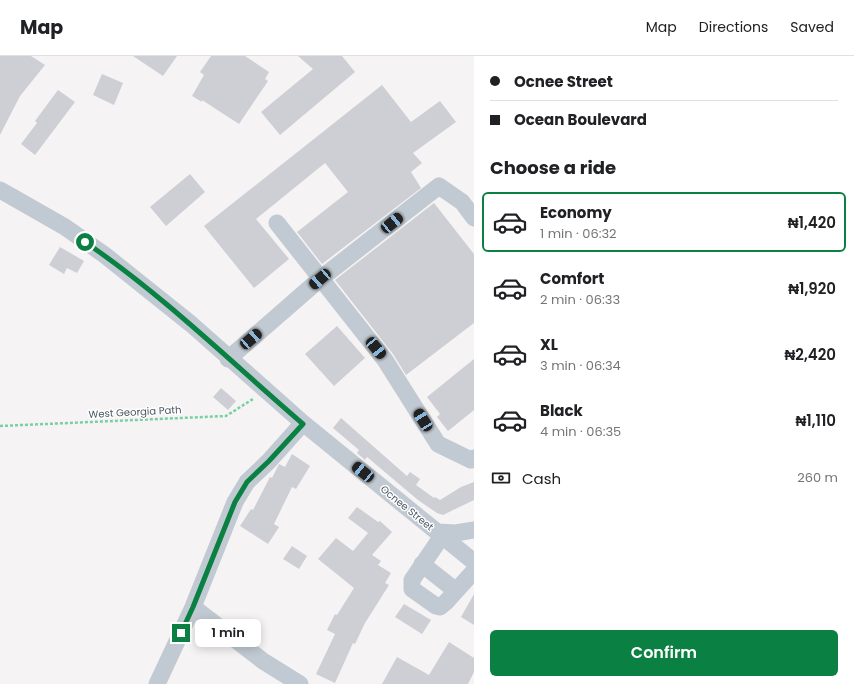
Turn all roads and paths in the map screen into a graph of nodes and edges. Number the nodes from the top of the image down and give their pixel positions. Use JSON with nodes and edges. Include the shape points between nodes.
{"nodes":[{"id":1,"x":0,"y":190,"type":"edge"},
{"id":2,"x":474,"y":218,"type":"edge"},
{"id":3,"x":277,"y":223,"type":"dead end"},
{"id":4,"x":320,"y":279,"type":"junction"},
{"id":5,"x":228,"y":359,"type":"junction"},
{"id":6,"x":257,"y":396,"type":"dead end"},
{"id":7,"x":303,"y":424,"type":"junction"},
{"id":8,"x":0,"y":426,"type":"edge"},
{"id":9,"x":474,"y":458,"type":"edge"},
{"id":10,"x":474,"y":531,"type":"edge"},
{"id":11,"x":439,"y":534,"type":"junction"},
{"id":12,"x":471,"y":560,"type":"edge"},
{"id":13,"x":422,"y":564,"type":"junction"},
{"id":14,"x":456,"y":592,"type":"junction"},
{"id":15,"x":193,"y":607,"type":"junction"},
{"id":16,"x":291,"y":682,"type":"edge"},
{"id":17,"x":158,"y":684,"type":"edge"}],
"edges":[{"from":1,"to":5,"type":"street","name":"Ocnee Street","via":[[64,227],[106,256],[190,324]]},
{"from":2,"to":4,"type":"street","via":[[462,202],[438,186]]},
{"from":3,"to":4,"type":"street"},
{"from":4,"to":5,"type":"street"},
{"from":4,"to":9,"type":"street","via":[[385,360],[438,444],[471,460]]},
{"from":5,"to":7,"type":"street","name":"Ocnee Street"},
{"from":6,"to":8,"type":"path","name":"West Georgia Path","via":[[226,416]]},
{"from":7,"to":11,"type":"street","name":"Ocnee Street"},
{"from":7,"to":15,"type":"street","via":[[247,482],[235,502]]},
{"from":10,"to":11,"type":"street"},
{"from":10,"to":12,"type":"street"},
{"from":11,"to":12,"type":"street","name":"Ocnee Street"},
{"from":11,"to":13,"type":"street"},
{"from":12,"to":14,"type":"street"},
{"from":13,"to":14,"type":"street"},
{"from":13,"to":14,"type":"street","via":[[412,580],[412,588],[440,607]]},
{"from":15,"to":16,"type":"street"},
{"from":15,"to":17,"type":"street"}]}
